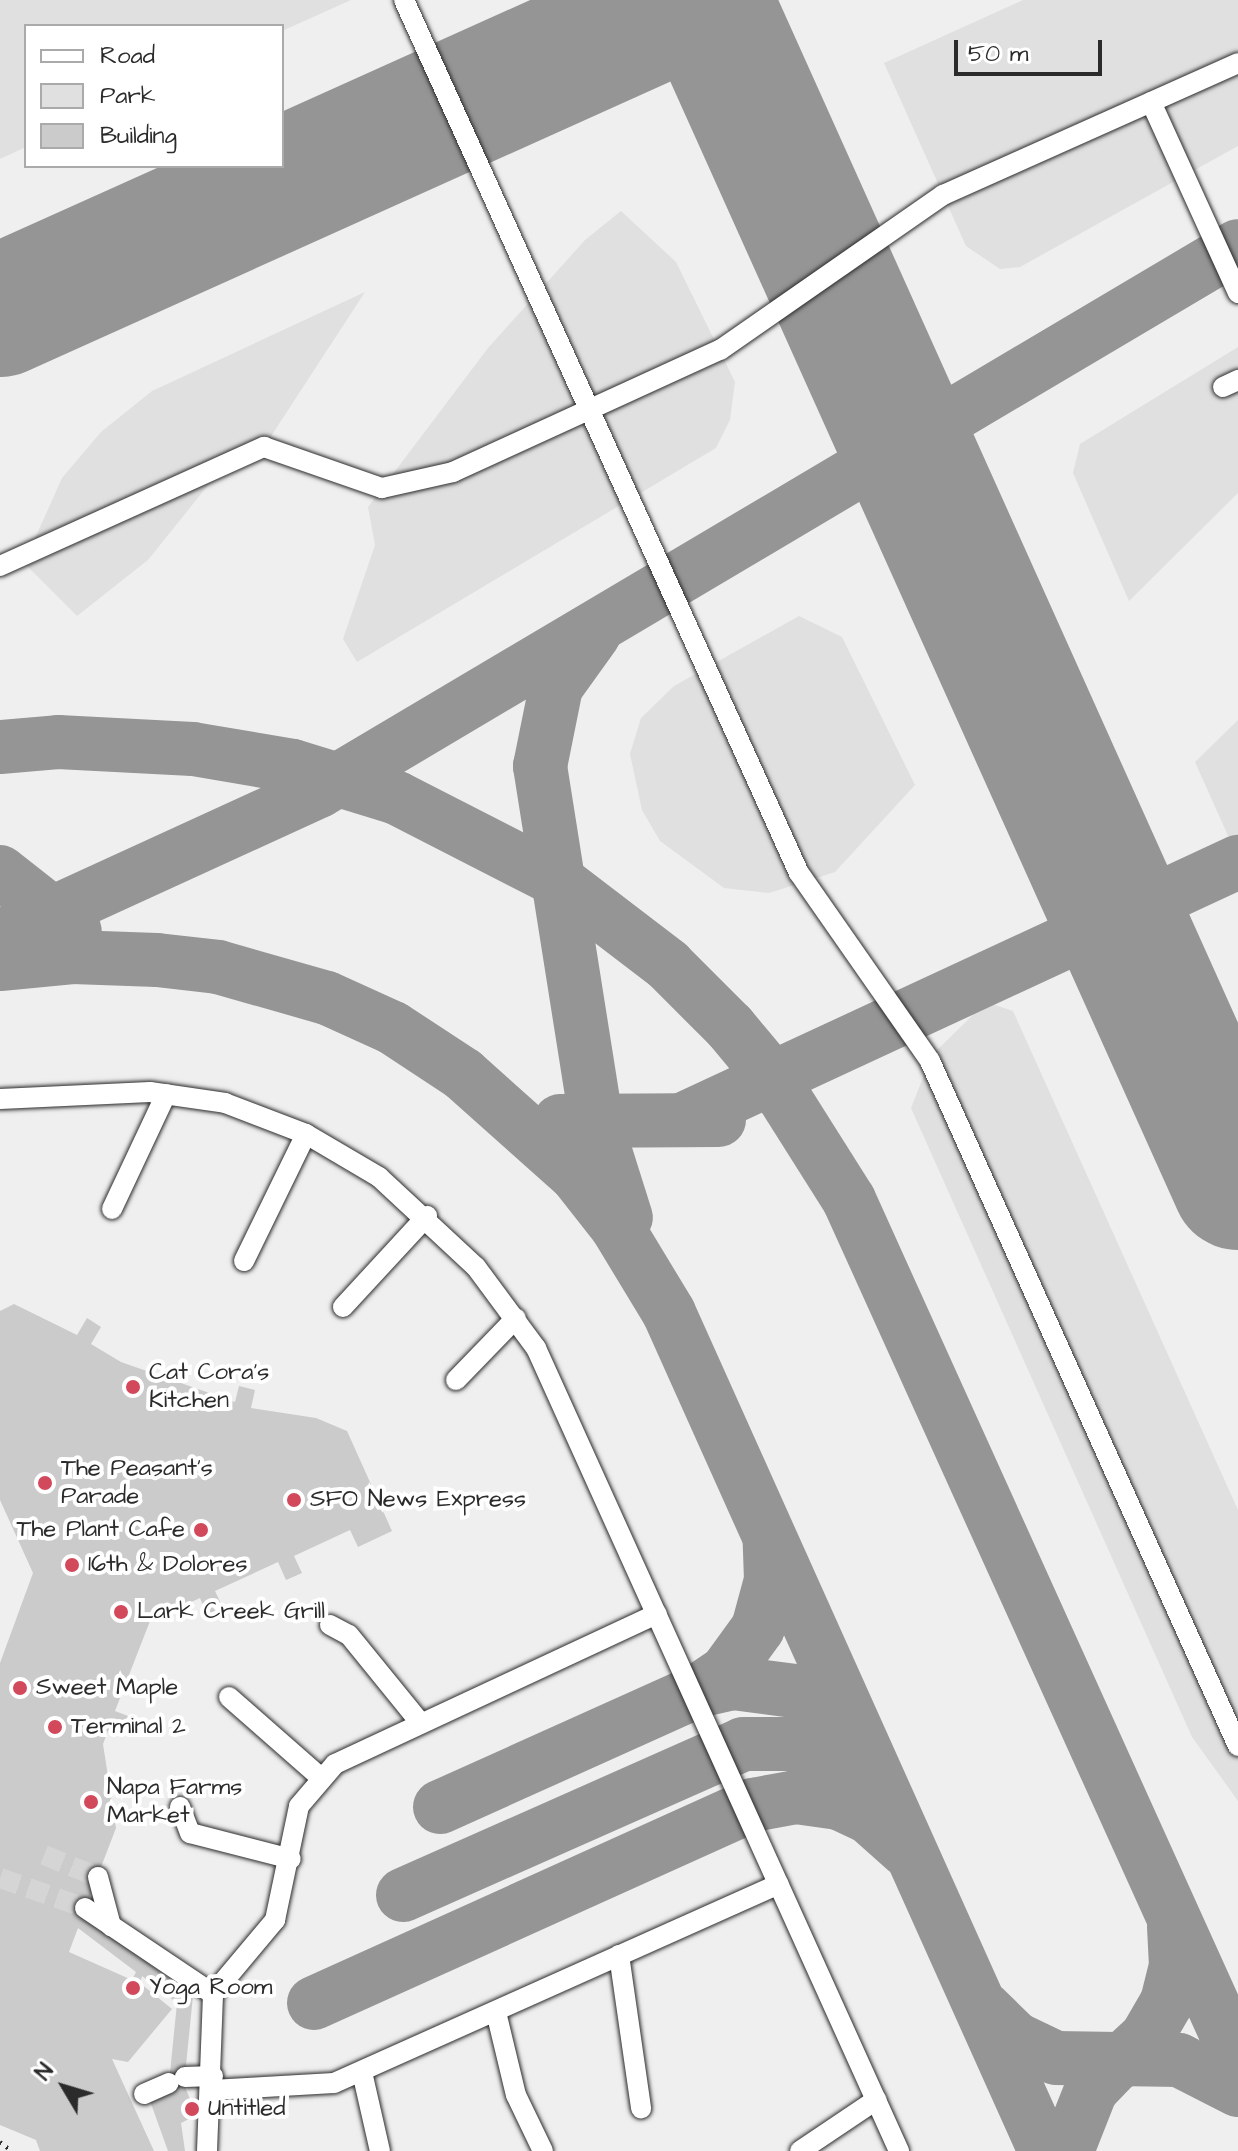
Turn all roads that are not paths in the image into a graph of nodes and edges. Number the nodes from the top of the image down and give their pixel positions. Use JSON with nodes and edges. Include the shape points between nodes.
{"nodes":[{"id":1,"x":404,"y":0,"type":"edge"},
{"id":2,"x":1238,"y":63,"type":"edge"},
{"id":3,"x":1151,"y":102,"type":"junction"},
{"id":4,"x":1238,"y":293,"type":"edge"},
{"id":5,"x":589,"y":410,"type":"junction"},
{"id":6,"x":0,"y":566,"type":"edge"},
{"id":7,"x":166,"y":1094,"type":"junction"},
{"id":8,"x":0,"y":1099,"type":"edge"},
{"id":9,"x":306,"y":1134,"type":"junction"},
{"id":10,"x":112,"y":1209,"type":"dead end"},
{"id":11,"x":427,"y":1216,"type":"junction"},
{"id":12,"x":244,"y":1261,"type":"dead end"},
{"id":13,"x":343,"y":1307,"type":"dead end"},
{"id":14,"x":516,"y":1318,"type":"junction"},
{"id":15,"x":456,"y":1380,"type":"dead end"},
{"id":16,"x":657,"y":1614,"type":"junction"},
{"id":17,"x":330,"y":1625,"type":"dead end"},
{"id":18,"x":229,"y":1697,"type":"dead end"},
{"id":19,"x":419,"y":1721,"type":"junction"},
{"id":20,"x":1238,"y":1746,"type":"edge"},
{"id":21,"x":320,"y":1777,"type":"junction"},
{"id":22,"x":180,"y":1807,"type":"dead end"},
{"id":23,"x":291,"y":1859,"type":"junction"},
{"id":24,"x":98,"y":1877,"type":"dead end"},
{"id":25,"x":778,"y":1884,"type":"junction"},
{"id":26,"x":85,"y":1908,"type":"tunnel mouth"},
{"id":27,"x":111,"y":1926,"type":"junction"},
{"id":28,"x":619,"y":1955,"type":"junction"},
{"id":29,"x":213,"y":1994,"type":"junction"},
{"id":30,"x":496,"y":2012,"type":"junction"},
{"id":31,"x":362,"y":2072,"type":"junction"},
{"id":32,"x":213,"y":2083,"type":"junction"},
{"id":33,"x":144,"y":2094,"type":"dead end"},
{"id":34,"x":876,"y":2100,"type":"junction"},
{"id":35,"x":641,"y":2108,"type":"dead end"},
{"id":36,"x":207,"y":2151,"type":"edge"},
{"id":37,"x":380,"y":2151,"type":"edge"},
{"id":38,"x":543,"y":2151,"type":"edge"},
{"id":39,"x":800,"y":2151,"type":"edge"},
{"id":40,"x":899,"y":2151,"type":"edge"}],
"edges":[{"from":1,"to":5,"type":"lane"},
{"from":2,"to":3,"type":"lane"},
{"from":3,"to":4,"type":"lane"},
{"from":3,"to":5,"type":"lane","via":[[943,195],[720,350]]},
{"from":5,"to":6,"type":"lane","via":[[453,472],[382,488],[264,447]]},
{"from":5,"to":20,"type":"lane","via":[[799,873],[930,1061]]},
{"from":7,"to":8,"type":"lane","via":[[64,1091]]},
{"from":7,"to":9,"type":"lane","via":[[225,1103]]},
{"from":7,"to":10,"type":"lane"},
{"from":9,"to":11,"type":"lane","via":[[379,1177]]},
{"from":9,"to":12,"type":"lane"},
{"from":11,"to":13,"type":"lane"},
{"from":11,"to":14,"type":"lane"},
{"from":14,"to":15,"type":"lane"},
{"from":14,"to":16,"type":"lane","via":[[536,1348]]},
{"from":16,"to":19,"type":"lane"},
{"from":16,"to":25,"type":"lane"},
{"from":17,"to":19,"type":"lane","via":[[349,1635]]},
{"from":18,"to":21,"type":"lane"},
{"from":19,"to":21,"type":"lane","via":[[366,1744]]},
{"from":21,"to":23,"type":"lane","via":[[299,1806]]},
{"from":22,"to":23,"type":"lane","via":[[190,1833]]},
{"from":23,"to":29,"type":"lane","via":[[275,1920]]},
{"from":24,"to":27,"type":"lane"},
{"from":25,"to":28,"type":"lane"},
{"from":25,"to":34,"type":"lane"},
{"from":26,"to":27,"type":"lane"},
{"from":27,"to":29,"type":"lane"},
{"from":28,"to":30,"type":"lane"},
{"from":28,"to":35,"type":"lane"},
{"from":29,"to":32,"type":"lane"},
{"from":30,"to":31,"type":"lane"},
{"from":30,"to":38,"type":"lane","via":[[516,2095]]},
{"from":31,"to":32,"type":"lane","via":[[313,2088]]},
{"from":31,"to":37,"type":"lane"},
{"from":32,"to":33,"type":"lane","via":[[177,2080]]},
{"from":32,"to":36,"type":"lane"},
{"from":34,"to":39,"type":"lane"},
{"from":34,"to":40,"type":"lane"}]}
